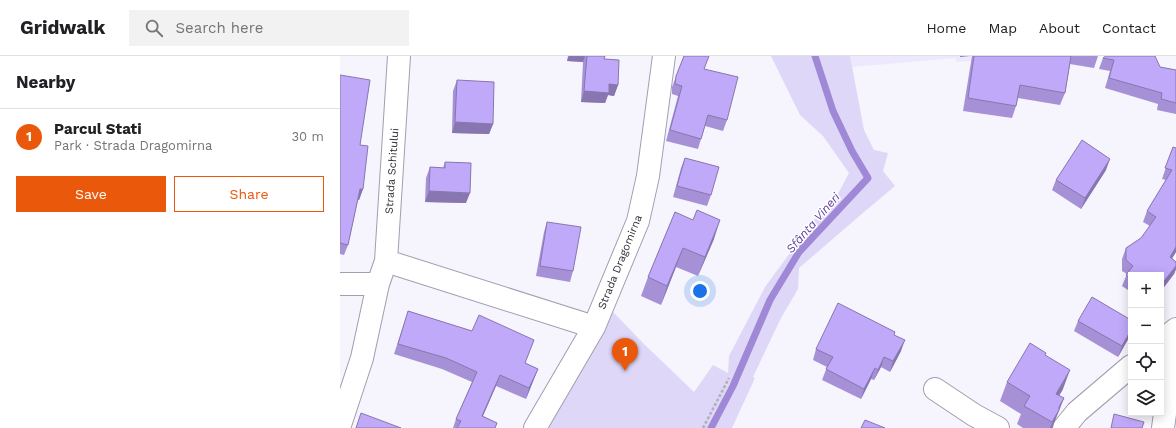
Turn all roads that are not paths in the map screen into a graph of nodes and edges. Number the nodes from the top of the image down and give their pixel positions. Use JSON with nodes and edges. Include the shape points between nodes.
{"nodes":[{"id":1,"x":399,"y":56,"type":"edge"},
{"id":2,"x":664,"y":56,"type":"edge"},
{"id":3,"x":386,"y":262,"type":"junction"},
{"id":4,"x":340,"y":284,"type":"edge"},
{"id":5,"x":378,"y":284,"type":"junction"},
{"id":6,"x":594,"y":326,"type":"junction"},
{"id":7,"x":1176,"y":329,"type":"edge"},
{"id":8,"x":1164,"y":339,"type":"edge"},
{"id":9,"x":1176,"y":348,"type":"edge"},
{"id":10,"x":1128,"y":369,"type":"edge"},
{"id":11,"x":935,"y":389,"type":"dead end"},
{"id":12,"x":340,"y":425,"type":"edge"},
{"id":13,"x":535,"y":428,"type":"edge"},
{"id":14,"x":998,"y":428,"type":"edge"},
{"id":15,"x":1064,"y":428,"type":"edge"},
{"id":16,"x":1162,"y":428,"type":"edge"}],
"edges":[{"from":1,"to":3,"type":"street","name":"Strada Schitului"},
{"from":2,"to":6,"type":"street","name":"Strada Dragomirna","via":[[648,176],[638,221]]},
{"from":3,"to":5,"type":"street","name":"Strada Schitului"},
{"from":3,"to":6,"type":"street"},
{"from":4,"to":5,"type":"street"},
{"from":5,"to":12,"type":"street","name":"Strada Schitului","via":[[362,358]]},
{"from":6,"to":13,"type":"street","name":"Strada Dragomirna"},
{"from":7,"to":8,"type":"street"},
{"from":9,"to":16,"type":"street"},
{"from":10,"to":15,"type":"street","via":[[1077,412]]},
{"from":11,"to":14,"type":"street"}]}
